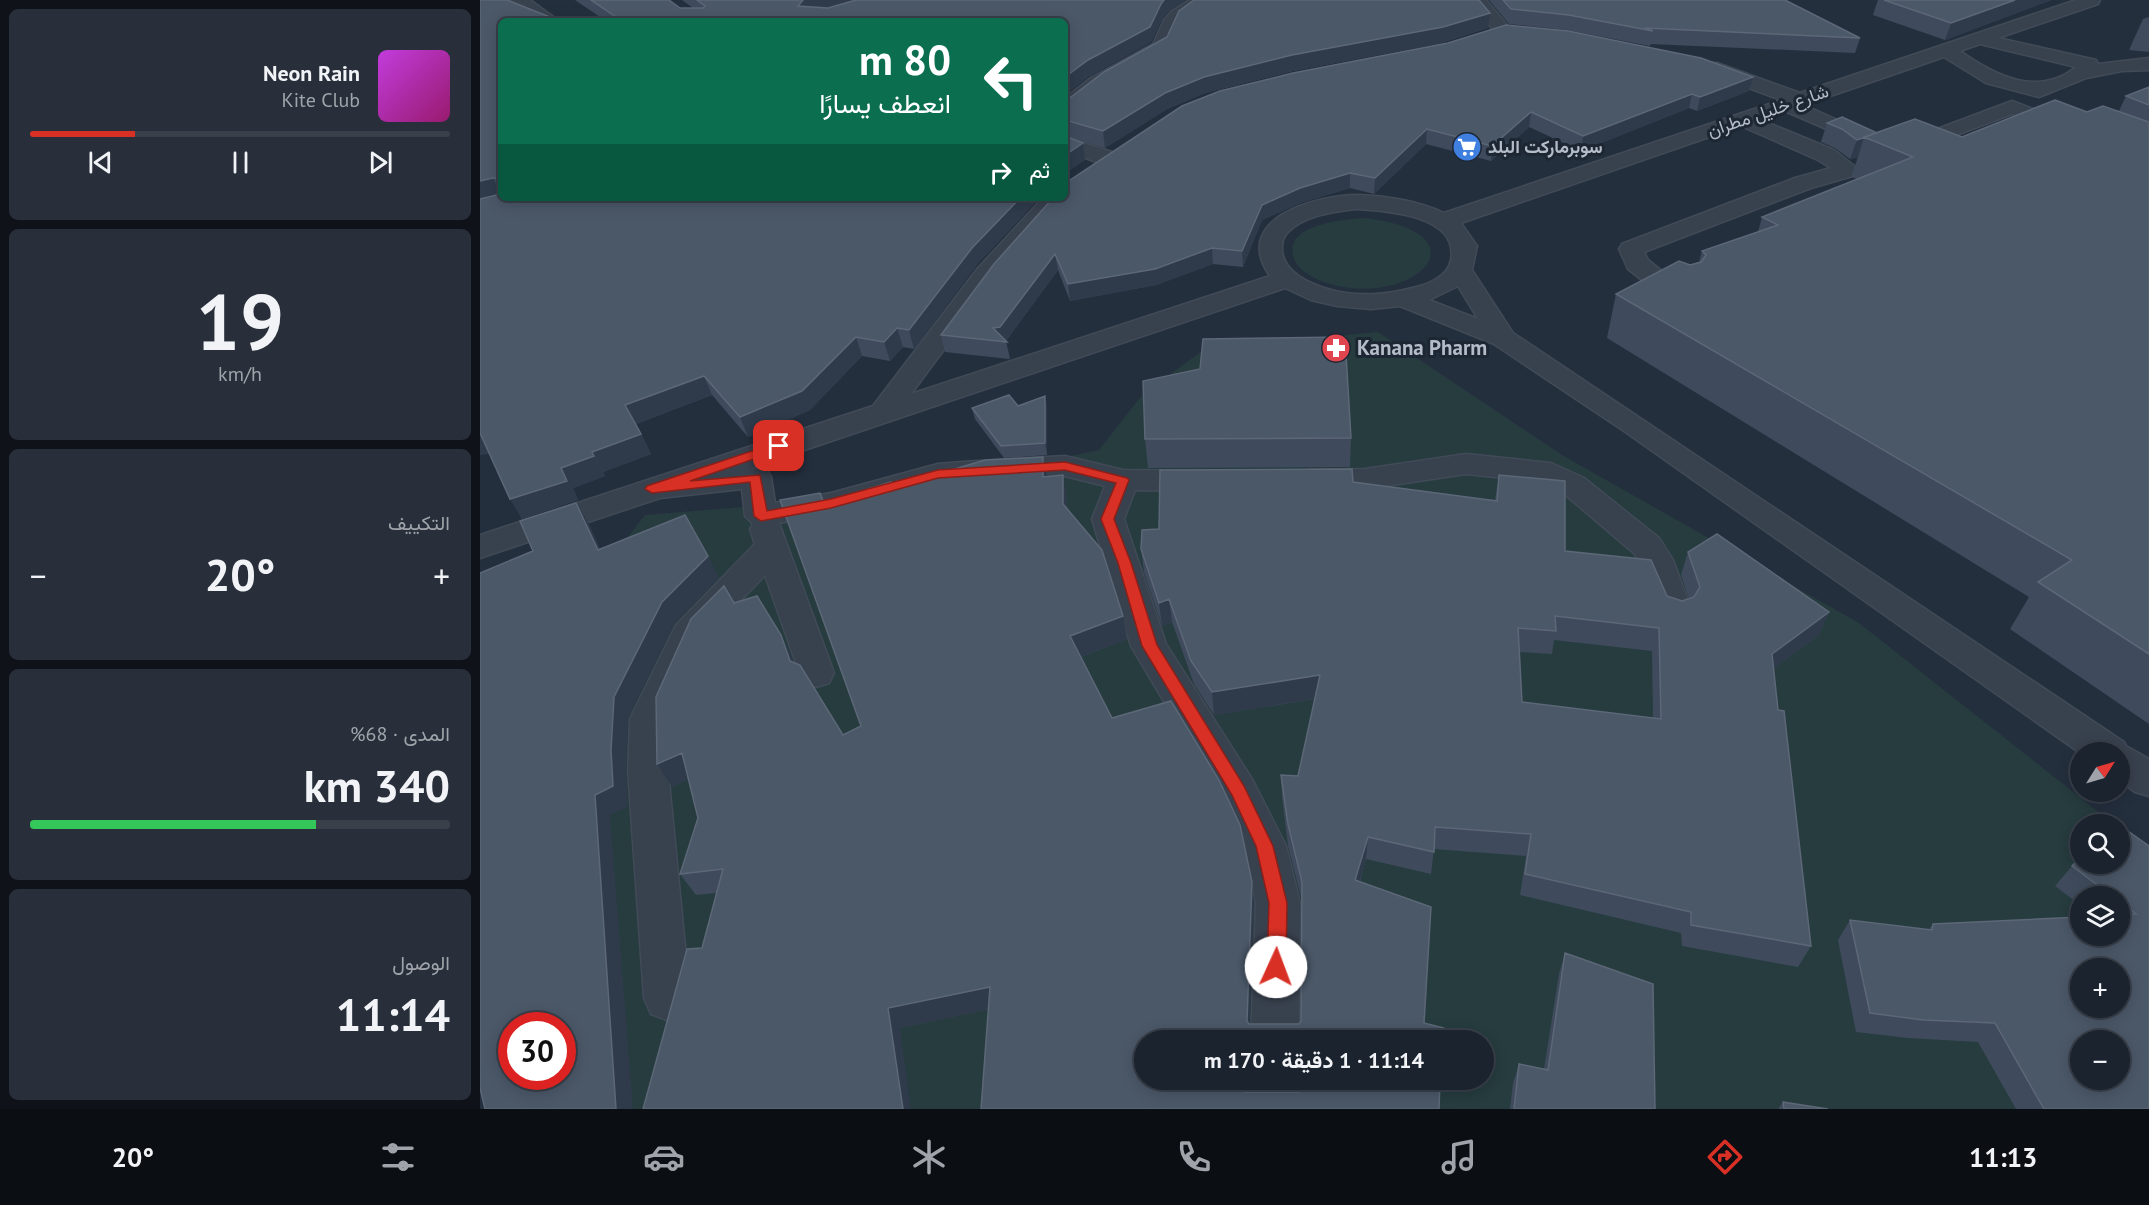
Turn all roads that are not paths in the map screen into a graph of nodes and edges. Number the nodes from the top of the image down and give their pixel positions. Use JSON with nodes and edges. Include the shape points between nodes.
{"nodes":[{"id":1,"x":519,"y":0,"type":"edge"},
{"id":2,"x":1202,"y":0,"type":"edge"},
{"id":3,"x":1477,"y":0,"type":"edge"},
{"id":4,"x":2092,"y":0,"type":"edge"},
{"id":5,"x":546,"y":18,"type":"edge"},
{"id":6,"x":1503,"y":31,"type":"junction"},
{"id":7,"x":1524,"y":33,"type":"edge"},
{"id":8,"x":1480,"y":39,"type":"edge"},
{"id":9,"x":1979,"y":39,"type":"junction"},
{"id":10,"x":1947,"y":50,"type":"junction"},
{"id":11,"x":1692,"y":62,"type":"edge"},
{"id":12,"x":2149,"y":64,"type":"edge"},
{"id":13,"x":2081,"y":73,"type":"junction"},
{"id":14,"x":2044,"y":87,"type":"junction"},
{"id":15,"x":1794,"y":102,"type":"junction"},
{"id":16,"x":1068,"y":106,"type":"edge"},
{"id":17,"x":2012,"y":107,"type":"junction"},
{"id":18,"x":1744,"y":120,"type":"junction"},
{"id":19,"x":1068,"y":144,"type":"edge"},
{"id":20,"x":1126,"y":146,"type":"edge"},
{"id":21,"x":1107,"y":158,"type":"junction"},
{"id":22,"x":1874,"y":160,"type":"junction"},
{"id":23,"x":2149,"y":161,"type":"edge"},
{"id":24,"x":1088,"y":170,"type":"edge"},
{"id":25,"x":1053,"y":201,"type":"edge"},
{"id":26,"x":1444,"y":221,"type":"junction"},
{"id":27,"x":1460,"y":270,"type":"junction"},
{"id":28,"x":1287,"y":279,"type":"junction"},
{"id":29,"x":1405,"y":298,"type":"junction"},
{"id":30,"x":1680,"y":298,"type":"edge"},
{"id":31,"x":1503,"y":338,"type":"junction"},
{"id":32,"x":885,"y":410,"type":"junction"},
{"id":33,"x":1123,"y":480,"type":"junction"},
{"id":34,"x":1238,"y":481,"type":"edge"},
{"id":35,"x":1284,"y":481,"type":"edge"},
{"id":36,"x":652,"y":489,"type":"junction"},
{"id":37,"x":766,"y":532,"type":"junction"},
{"id":38,"x":480,"y":547,"type":"edge"},
{"id":39,"x":1674,"y":609,"type":"edge"},
{"id":40,"x":816,"y":673,"type":"dead end"},
{"id":41,"x":2094,"y":742,"type":"edge"},
{"id":42,"x":2130,"y":767,"type":"edge"},
{"id":43,"x":2149,"y":780,"type":"edge"},
{"id":44,"x":667,"y":998,"type":"dead end"},
{"id":45,"x":1275,"y":1030,"type":"edge"},
{"id":46,"x":1274,"y":1090,"type":"edge"},
{"id":47,"x":1274,"y":1109,"type":"edge"}],
"edges":[{"from":1,"to":5,"type":"street"},
{"from":2,"to":16,"type":"street","via":[[1170,24],[1161,47],[1098,82]]},
{"from":3,"to":6,"type":"street"},
{"from":4,"to":9,"type":"street","name":"شارع خليل مطران"},
{"from":6,"to":7,"type":"street"},
{"from":6,"to":8,"type":"street"},
{"from":9,"to":10,"type":"street","name":"شارع خليل مطران"},
{"from":9,"to":13,"type":"street","via":[[2089,64]]},
{"from":10,"to":14,"type":"street","via":[[1983,76],[2022,89]]},
{"from":10,"to":15,"type":"street","name":"شارع خليل مطران"},
{"from":11,"to":15,"type":"street","via":[[1746,78]]},
{"from":12,"to":13,"type":"street"},
{"from":13,"to":14,"type":"street"},
{"from":14,"to":17,"type":"street"},
{"from":15,"to":18,"type":"street","name":"شارع خليل مطران"},
{"from":15,"to":22,"type":"street"},
{"from":17,"to":22,"type":"street"},
{"from":17,"to":23,"type":"street"},
{"from":18,"to":22,"type":"street","via":[[1826,155]]},
{"from":18,"to":26,"type":"street","name":"شارع خليل مطران"},
{"from":19,"to":21,"type":"street"},
{"from":20,"to":21,"type":"street"},
{"from":21,"to":24,"type":"street"},
{"from":22,"to":30,"type":"street","via":[[1631,249],[1637,264]]},
{"from":25,"to":32,"type":"street","via":[[979,282]]},
{"from":26,"to":27,"type":"street","via":[[1460,236],[1466,253]]},
{"from":26,"to":28,"type":"street","via":[[1389,203],[1325,206],[1298,215],[1278,228],[1269,245],[1272,262]]},
{"from":27,"to":29,"type":"street","via":[[1438,287]]},
{"from":27,"to":31,"type":"street"},
{"from":28,"to":29,"type":"street","via":[[1327,297],[1379,302]]},
{"from":28,"to":32,"type":"street"},
{"from":29,"to":31,"type":"street"},
{"from":31,"to":41,"type":"street"},
{"from":32,"to":36,"type":"street"},
{"from":33,"to":34,"type":"street"},
{"from":33,"to":37,"type":"street","via":[[1065,466],[938,474],[831,503]]},
{"from":33,"to":45,"type":"street","via":[[1108,519],[1149,646],[1238,791],[1265,846],[1278,903]]},
{"from":35,"to":39,"type":"street","via":[[1365,479],[1466,464],[1551,473],[1573,485],[1647,546]]},
{"from":36,"to":37,"type":"street","via":[[756,477]]},
{"from":36,"to":38,"type":"street"},
{"from":37,"to":40,"type":"street"},
{"from":37,"to":44,"type":"street","via":[[688,634],[649,719],[648,771]]},
{"from":42,"to":43,"type":"street"},
{"from":46,"to":47,"type":"street"}]}
